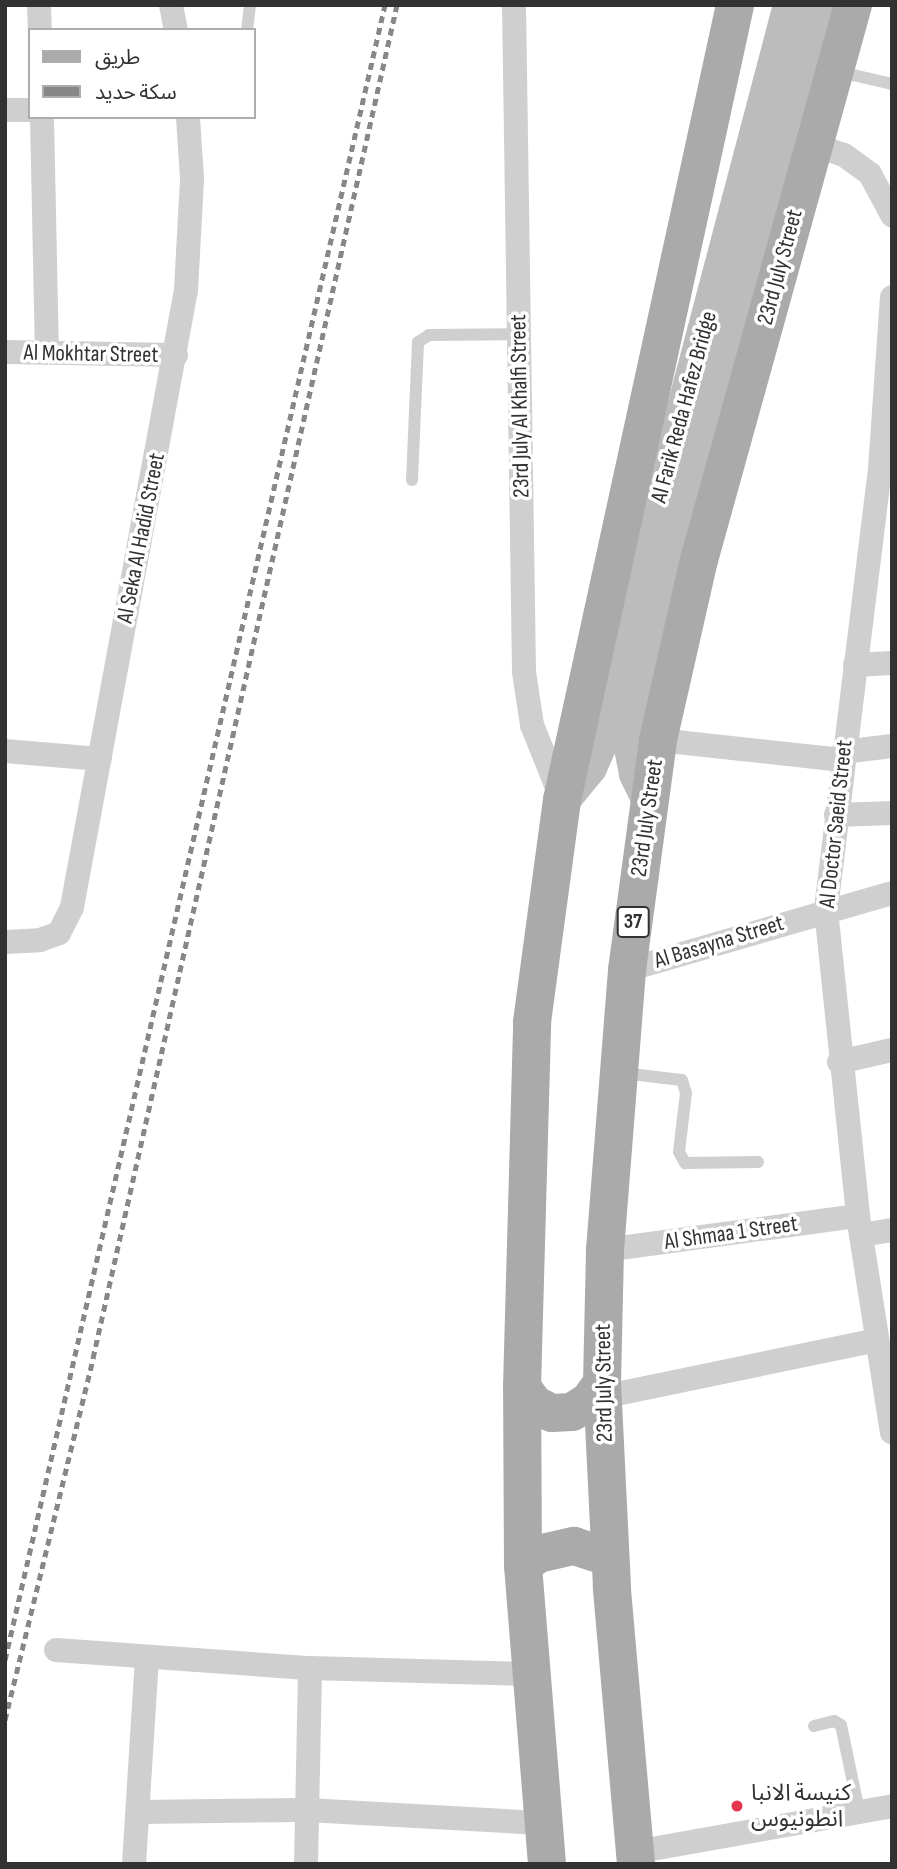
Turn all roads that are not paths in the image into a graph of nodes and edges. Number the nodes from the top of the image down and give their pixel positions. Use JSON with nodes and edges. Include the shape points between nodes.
{"nodes":[{"id":1,"x":39,"y":5,"type":"edge"},
{"id":2,"x":171,"y":5,"type":"edge"},
{"id":3,"x":250,"y":5,"type":"edge"},
{"id":4,"x":514,"y":5,"type":"edge"},
{"id":5,"x":735,"y":5,"type":"edge"},
{"id":6,"x":790,"y":5,"type":"edge"},
{"id":7,"x":820,"y":5,"type":"edge"},
{"id":8,"x":853,"y":5,"type":"edge"},
{"id":9,"x":40,"y":28,"type":"edge"},
{"id":10,"x":176,"y":28,"type":"edge"},
{"id":11,"x":247,"y":28,"type":"edge"},
{"id":12,"x":836,"y":71,"type":"junction"},
{"id":13,"x":892,"y":85,"type":"edge"},
{"id":14,"x":5,"y":110,"type":"edge"},
{"id":15,"x":28,"y":110,"type":"edge"},
{"id":16,"x":42,"y":119,"type":"edge"},
{"id":17,"x":188,"y":119,"type":"edge"},
{"id":18,"x":813,"y":144,"type":"junction"},
{"id":19,"x":892,"y":215,"type":"edge"},
{"id":20,"x":892,"y":297,"type":"edge"},
{"id":21,"x":519,"y":334,"type":"junction"},
{"id":22,"x":889,"y":345,"type":"edge"},
{"id":23,"x":5,"y":352,"type":"edge"},
{"id":24,"x":47,"y":353,"type":"junction"},
{"id":25,"x":176,"y":355,"type":"junction"},
{"id":26,"x":698,"y":407,"type":"junction"},
{"id":27,"x":887,"y":429,"type":"edge"},
{"id":28,"x":886,"y":469,"type":"edge"},
{"id":29,"x":412,"y":480,"type":"dead end"},
{"id":30,"x":892,"y":663,"type":"edge"},
{"id":31,"x":855,"y":666,"type":"junction"},
{"id":32,"x":658,"y":740,"type":"junction"},
{"id":33,"x":892,"y":746,"type":"edge"},
{"id":34,"x":5,"y":751,"type":"edge"},
{"id":35,"x":843,"y":756,"type":"junction"},
{"id":36,"x":100,"y":760,"type":"junction"},
{"id":37,"x":562,"y":800,"type":"junction"},
{"id":38,"x":649,"y":800,"type":"junction"},
{"id":39,"x":892,"y":813,"type":"edge"},
{"id":40,"x":836,"y":815,"type":"junction"},
{"id":41,"x":892,"y":893,"type":"edge"},
{"id":42,"x":826,"y":910,"type":"junction"},
{"id":43,"x":5,"y":942,"type":"edge"},
{"id":44,"x":627,"y":970,"type":"junction"},
{"id":45,"x":892,"y":1050,"type":"edge"},
{"id":46,"x":839,"y":1062,"type":"junction"},
{"id":47,"x":618,"y":1073,"type":"junction"},
{"id":48,"x":758,"y":1162,"type":"dead end"},
{"id":49,"x":859,"y":1225,"type":"junction"},
{"id":50,"x":892,"y":1230,"type":"edge"},
{"id":51,"x":605,"y":1250,"type":"junction"},
{"id":52,"x":877,"y":1339,"type":"junction"},
{"id":53,"x":522,"y":1387,"type":"junction"},
{"id":54,"x":602,"y":1390,"type":"junction"},
{"id":55,"x":892,"y":1432,"type":"edge"},
{"id":56,"x":610,"y":1558,"type":"junction"},
{"id":57,"x":523,"y":1565,"type":"junction"},
{"id":58,"x":56,"y":1650,"type":"dead end"},
{"id":59,"x":147,"y":1658,"type":"junction"},
{"id":60,"x":310,"y":1668,"type":"junction"},
{"id":61,"x":531,"y":1674,"type":"junction"},
{"id":62,"x":814,"y":1726,"type":"dead end"},
{"id":63,"x":892,"y":1806,"type":"edge"},
{"id":64,"x":307,"y":1810,"type":"junction"},
{"id":65,"x":859,"y":1811,"type":"junction"},
{"id":66,"x":138,"y":1812,"type":"junction"},
{"id":67,"x":543,"y":1823,"type":"junction"},
{"id":68,"x":635,"y":1858,"type":"edge"},
{"id":69,"x":134,"y":1864,"type":"edge"},
{"id":70,"x":306,"y":1864,"type":"edge"},
{"id":71,"x":547,"y":1864,"type":"edge"}],
"edges":[{"from":1,"to":9,"type":"street"},
{"from":2,"to":10,"type":"street"},
{"from":3,"to":11,"type":"lane"},
{"from":4,"to":21,"type":"street","name":"23rd July Al Khalfi Street"},
{"from":5,"to":37,"type":"main road"},
{"from":6,"to":26,"type":"main road","name":"Al Farik Reda Hafez Bridge"},
{"from":7,"to":26,"type":"main road","name":"Al Farik Reda Hafez Bridge"},
{"from":8,"to":12,"type":"main road","name":"23rd July Street","number":"37"},
{"from":12,"to":13,"type":"lane"},
{"from":12,"to":18,"type":"main road","name":"23rd July Street","number":"37"},
{"from":14,"to":15,"type":"street"},
{"from":16,"to":24,"type":"street"},
{"from":17,"to":25,"type":"street","name":"Al Seka Al Hadid Street","via":[[191,234]]},
{"from":18,"to":19,"type":"street","via":[[845,155],[870,174]]},
{"from":18,"to":32,"type":"main road","name":"23rd July Street","number":"37","via":[[699,560]]},
{"from":20,"to":22,"type":"street","name":"Al Doctor Saeid Street"},
{"from":21,"to":29,"type":"lane","via":[[429,335],[418,342]]},
{"from":21,"to":37,"type":"street","name":"23rd July Al Khalfi Street","via":[[524,671],[536,738]]},
{"from":22,"to":27,"type":"street","name":"Al Doctor Saeid Street"},
{"from":23,"to":24,"type":"street","name":"Al Mokhtar Street"},
{"from":24,"to":25,"type":"street","name":"Al Mokhtar Street"},
{"from":25,"to":36,"type":"street","name":"Al Seka Al Hadid Street"},
{"from":26,"to":37,"type":"main road","name":"Al Farik Reda Hafez Bridge","via":[[643,562],[607,726],[589,767]]},
{"from":26,"to":38,"type":"main road","name":"Al Farik Reda Hafez Bridge","via":[[633,714],[632,753]]},
{"from":27,"to":28,"type":"street","name":"Al Doctor Saeid Street"},
{"from":28,"to":31,"type":"street","name":"Al Doctor Saeid Street"},
{"from":30,"to":31,"type":"street"},
{"from":31,"to":35,"type":"street","name":"Al Doctor Saeid Street"},
{"from":32,"to":35,"type":"street"},
{"from":32,"to":38,"type":"main road","name":"23rd July Street","number":"37"},
{"from":33,"to":35,"type":"street"},
{"from":34,"to":36,"type":"street"},
{"from":35,"to":40,"type":"street","name":"Al Doctor Saeid Street"},
{"from":36,"to":43,"type":"street","name":"Al Seka Al Hadid Street","via":[[69,917],[59,933],[40,940]]},
{"from":37,"to":53,"type":"main road","via":[[531,1021]]},
{"from":38,"to":44,"type":"main road","name":"23rd July Street","number":"37"},
{"from":39,"to":40,"type":"street"},
{"from":40,"to":42,"type":"street","name":"Al Doctor Saeid Street"},
{"from":41,"to":42,"type":"street","name":"Al Basayna Street"},
{"from":42,"to":44,"type":"street","name":"Al Basayna Street"},
{"from":42,"to":46,"type":"street","name":"Al Doctor Saeid Street"},
{"from":44,"to":47,"type":"main road","name":"23rd July Street","number":"37"},
{"from":45,"to":46,"type":"street"},
{"from":46,"to":49,"type":"street","name":"Al Doctor Saeid Street"},
{"from":47,"to":48,"type":"lane","via":[[682,1080],[686,1093],[679,1152],[685,1163]]},
{"from":47,"to":51,"type":"main road","name":"23rd July Street","number":"37"},
{"from":49,"to":50,"type":"street","name":"Al Shmaa 1 Street"},
{"from":49,"to":51,"type":"street","name":"Al Shmaa 1 Street"},
{"from":49,"to":52,"type":"street","name":"Al Doctor Saeid Street"},
{"from":51,"to":54,"type":"main road","name":"23rd July Street","number":"37"},
{"from":52,"to":54,"type":"street"},
{"from":52,"to":55,"type":"street","name":"Al Doctor Saeid Street"},
{"from":53,"to":54,"type":"main road","via":[[534,1404],[552,1413],[572,1412]]},
{"from":53,"to":57,"type":"main road"},
{"from":54,"to":56,"type":"main road","name":"23rd July Street","number":"37"},
{"from":56,"to":57,"type":"main road","via":[[565,1546],[538,1554]]},
{"from":56,"to":68,"type":"main road","name":"23rd July Street","number":"37"},
{"from":57,"to":61,"type":"main road"},
{"from":58,"to":59,"type":"street"},
{"from":59,"to":60,"type":"street"},
{"from":59,"to":66,"type":"street"},
{"from":60,"to":61,"type":"street"},
{"from":60,"to":64,"type":"street"},
{"from":61,"to":67,"type":"main road"},
{"from":62,"to":65,"type":"lane","via":[[834,1721],[841,1725]]},
{"from":63,"to":65,"type":"street"},
{"from":64,"to":66,"type":"street"},
{"from":64,"to":67,"type":"street"},
{"from":64,"to":70,"type":"street"},
{"from":65,"to":68,"type":"street"},
{"from":66,"to":69,"type":"street"},
{"from":67,"to":71,"type":"main road"}]}
